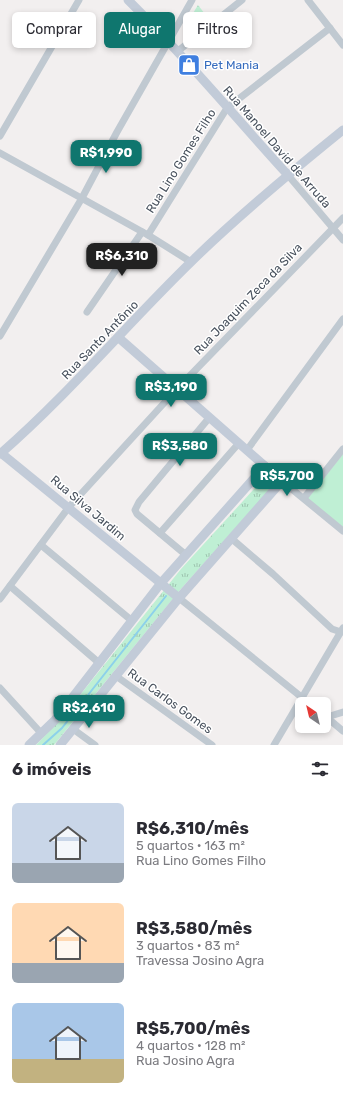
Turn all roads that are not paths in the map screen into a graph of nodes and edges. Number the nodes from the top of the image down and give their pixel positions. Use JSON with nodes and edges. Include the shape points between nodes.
{"nodes":[{"id":1,"x":79,"y":0,"type":"edge"},
{"id":2,"x":192,"y":0,"type":"edge"},
{"id":3,"x":242,"y":0,"type":"edge"},
{"id":4,"x":308,"y":0,"type":"edge"},
{"id":5,"x":133,"y":2,"type":"edge"},
{"id":6,"x":142,"y":12,"type":"edge"},
{"id":7,"x":330,"y":28,"type":"junction"},
{"id":8,"x":175,"y":30,"type":"edge"},
{"id":9,"x":343,"y":45,"type":"edge"},
{"id":10,"x":165,"y":48,"type":"edge"},
{"id":11,"x":175,"y":48,"type":"edge"},
{"id":12,"x":178,"y":51,"type":"junction"},
{"id":13,"x":227,"y":108,"type":"junction"},
{"id":14,"x":343,"y":130,"type":"edge"},
{"id":15,"x":0,"y":136,"type":"edge"},
{"id":16,"x":0,"y":153,"type":"edge"},
{"id":17,"x":287,"y":174,"type":"junction"},
{"id":18,"x":82,"y":198,"type":"junction"},
{"id":19,"x":343,"y":218,"type":"edge"},
{"id":20,"x":333,"y":228,"type":"junction"},
{"id":21,"x":145,"y":233,"type":"junction"},
{"id":22,"x":343,"y":240,"type":"edge"},
{"id":23,"x":191,"y":262,"type":"junction"},
{"id":24,"x":87,"y":312,"type":"dead end"},
{"id":25,"x":343,"y":319,"type":"edge"},
{"id":26,"x":0,"y":336,"type":"edge"},
{"id":27,"x":118,"y":338,"type":"junction"},
{"id":28,"x":176,"y":390,"type":"junction"},
{"id":29,"x":209,"y":418,"type":"junction"},
{"id":30,"x":239,"y":443,"type":"junction"},
{"id":31,"x":247,"y":450,"type":"junction"},
{"id":32,"x":343,"y":450,"type":"edge"},
{"id":33,"x":0,"y":453,"type":"edge"},
{"id":34,"x":266,"y":466,"type":"junction"},
{"id":35,"x":282,"y":480,"type":"junction"},
{"id":36,"x":304,"y":498,"type":"junction"},
{"id":37,"x":69,"y":507,"type":"junction"},
{"id":38,"x":342,"y":531,"type":"edge"},
{"id":39,"x":160,"y":533,"type":"junction"},
{"id":40,"x":232,"y":539,"type":"junction"},
{"id":41,"x":41,"y":545,"type":"junction"},
{"id":42,"x":186,"y":555,"type":"junction"},
{"id":43,"x":162,"y":584,"type":"junction"},
{"id":44,"x":10,"y":586,"type":"junction"},
{"id":45,"x":178,"y":597,"type":"junction"},
{"id":46,"x":0,"y":599,"type":"edge"},
{"id":47,"x":131,"y":620,"type":"junction"},
{"id":48,"x":342,"y":630,"type":"edge"},
{"id":49,"x":98,"y":662,"type":"junction"},
{"id":50,"x":116,"y":676,"type":"junction"},
{"id":51,"x":0,"y":688,"type":"edge"},
{"id":52,"x":301,"y":697,"type":"edge"},
{"id":53,"x":303,"y":697,"type":"edge"},
{"id":54,"x":295,"y":710,"type":"edge"},
{"id":55,"x":343,"y":712,"type":"edge"},
{"id":56,"x":331,"y":715,"type":"edge"},
{"id":57,"x":331,"y":721,"type":"edge"},
{"id":58,"x":73,"y":729,"type":"junction"},
{"id":59,"x":343,"y":731,"type":"edge"},
{"id":60,"x":41,"y":733,"type":"junction"},
{"id":61,"x":29,"y":745,"type":"edge"},
{"id":62,"x":60,"y":745,"type":"edge"},
{"id":63,"x":94,"y":745,"type":"edge"},
{"id":64,"x":212,"y":745,"type":"edge"},
{"id":65,"x":274,"y":745,"type":"edge"}],
"edges":[{"from":1,"to":15,"type":"street"},
{"from":2,"to":8,"type":"street"},
{"from":3,"to":12,"type":"street"},
{"from":4,"to":7,"type":"street"},
{"from":5,"to":6,"type":"street","name":"Rua Manoel David de Arruda"},
{"from":7,"to":9,"type":"street"},
{"from":7,"to":13,"type":"street","name":"Rua Lino Gomes Filho"},
{"from":10,"to":18,"type":"street"},
{"from":11,"to":12,"type":"street","name":"Rua Manoel David de Arruda"},
{"from":12,"to":13,"type":"street","name":"Rua Manoel David de Arruda"},
{"from":13,"to":17,"type":"street","name":"Rua Manoel David de Arruda"},
{"from":13,"to":21,"type":"street","name":"Rua Lino Gomes Filho"},
{"from":14,"to":17,"type":"street","name":"Rua Santo Antônio"},
{"from":16,"to":18,"type":"street"},
{"from":17,"to":20,"type":"street","name":"Rua Manoel David de Arruda"},
{"from":17,"to":23,"type":"street","name":"Rua Santo Antônio"},
{"from":18,"to":21,"type":"street"},
{"from":18,"to":26,"type":"street"},
{"from":19,"to":20,"type":"street","name":"Rua Joaquim Zeca da Silva"},
{"from":20,"to":22,"type":"street","name":"Rua Manoel David de Arruda"},
{"from":20,"to":28,"type":"street","name":"Rua Joaquim Zeca da Silva"},
{"from":21,"to":23,"type":"street"},
{"from":21,"to":24,"type":"street","name":"Rua Lino Gomes Filho"},
{"from":23,"to":27,"type":"street","name":"Rua Santo Antônio"},
{"from":25,"to":31,"type":"street"},
{"from":27,"to":28,"type":"street"},
{"from":27,"to":33,"type":"street","name":"Rua Santo Antônio","via":[[52,406]]},
{"from":28,"to":29,"type":"street"},
{"from":28,"to":37,"type":"street","name":"Rua Joaquim Zeca da Silva"},
{"from":29,"to":30,"type":"street"},
{"from":29,"to":39,"type":"street","via":[[139,502],[135,512]]},
{"from":30,"to":31,"type":"street"},
{"from":30,"to":39,"type":"street"},
{"from":31,"to":34,"type":"street"},
{"from":32,"to":36,"type":"street"},
{"from":33,"to":37,"type":"street","name":"Rua Silva Jardim"},
{"from":34,"to":35,"type":"street"},
{"from":34,"to":42,"type":"street"},
{"from":35,"to":36,"type":"street"},
{"from":35,"to":40,"type":"street"},
{"from":36,"to":38,"type":"street"},
{"from":37,"to":41,"type":"street","name":"Rua Joaquim Zeca da Silva"},
{"from":37,"to":43,"type":"street","name":"Rua Silva Jardim"},
{"from":39,"to":42,"type":"street"},
{"from":40,"to":45,"type":"street"},
{"from":40,"to":48,"type":"street","via":[[274,574],[332,629]]},
{"from":41,"to":44,"type":"street","name":"Rua Joaquim Zeca da Silva"},
{"from":41,"to":47,"type":"street"},
{"from":42,"to":43,"type":"street"},
{"from":43,"to":45,"type":"street","name":"Rua Silva Jardim"},
{"from":43,"to":47,"type":"street"},
{"from":44,"to":46,"type":"street","name":"Rua Joaquim Zeca da Silva"},
{"from":44,"to":49,"type":"street"},
{"from":45,"to":50,"type":"street"},
{"from":45,"to":52,"type":"street"},
{"from":47,"to":49,"type":"street"},
{"from":48,"to":53,"type":"street"},
{"from":49,"to":60,"type":"street","via":[[55,720]]},
{"from":50,"to":58,"type":"street"},
{"from":50,"to":64,"type":"street","name":"Rua Carlos Gomes"},
{"from":51,"to":60,"type":"street"},
{"from":54,"to":65,"type":"street"},
{"from":55,"to":56,"type":"street"},
{"from":57,"to":59,"type":"street"},
{"from":58,"to":62,"type":"street"},
{"from":58,"to":63,"type":"street"},
{"from":60,"to":61,"type":"street"}]}
